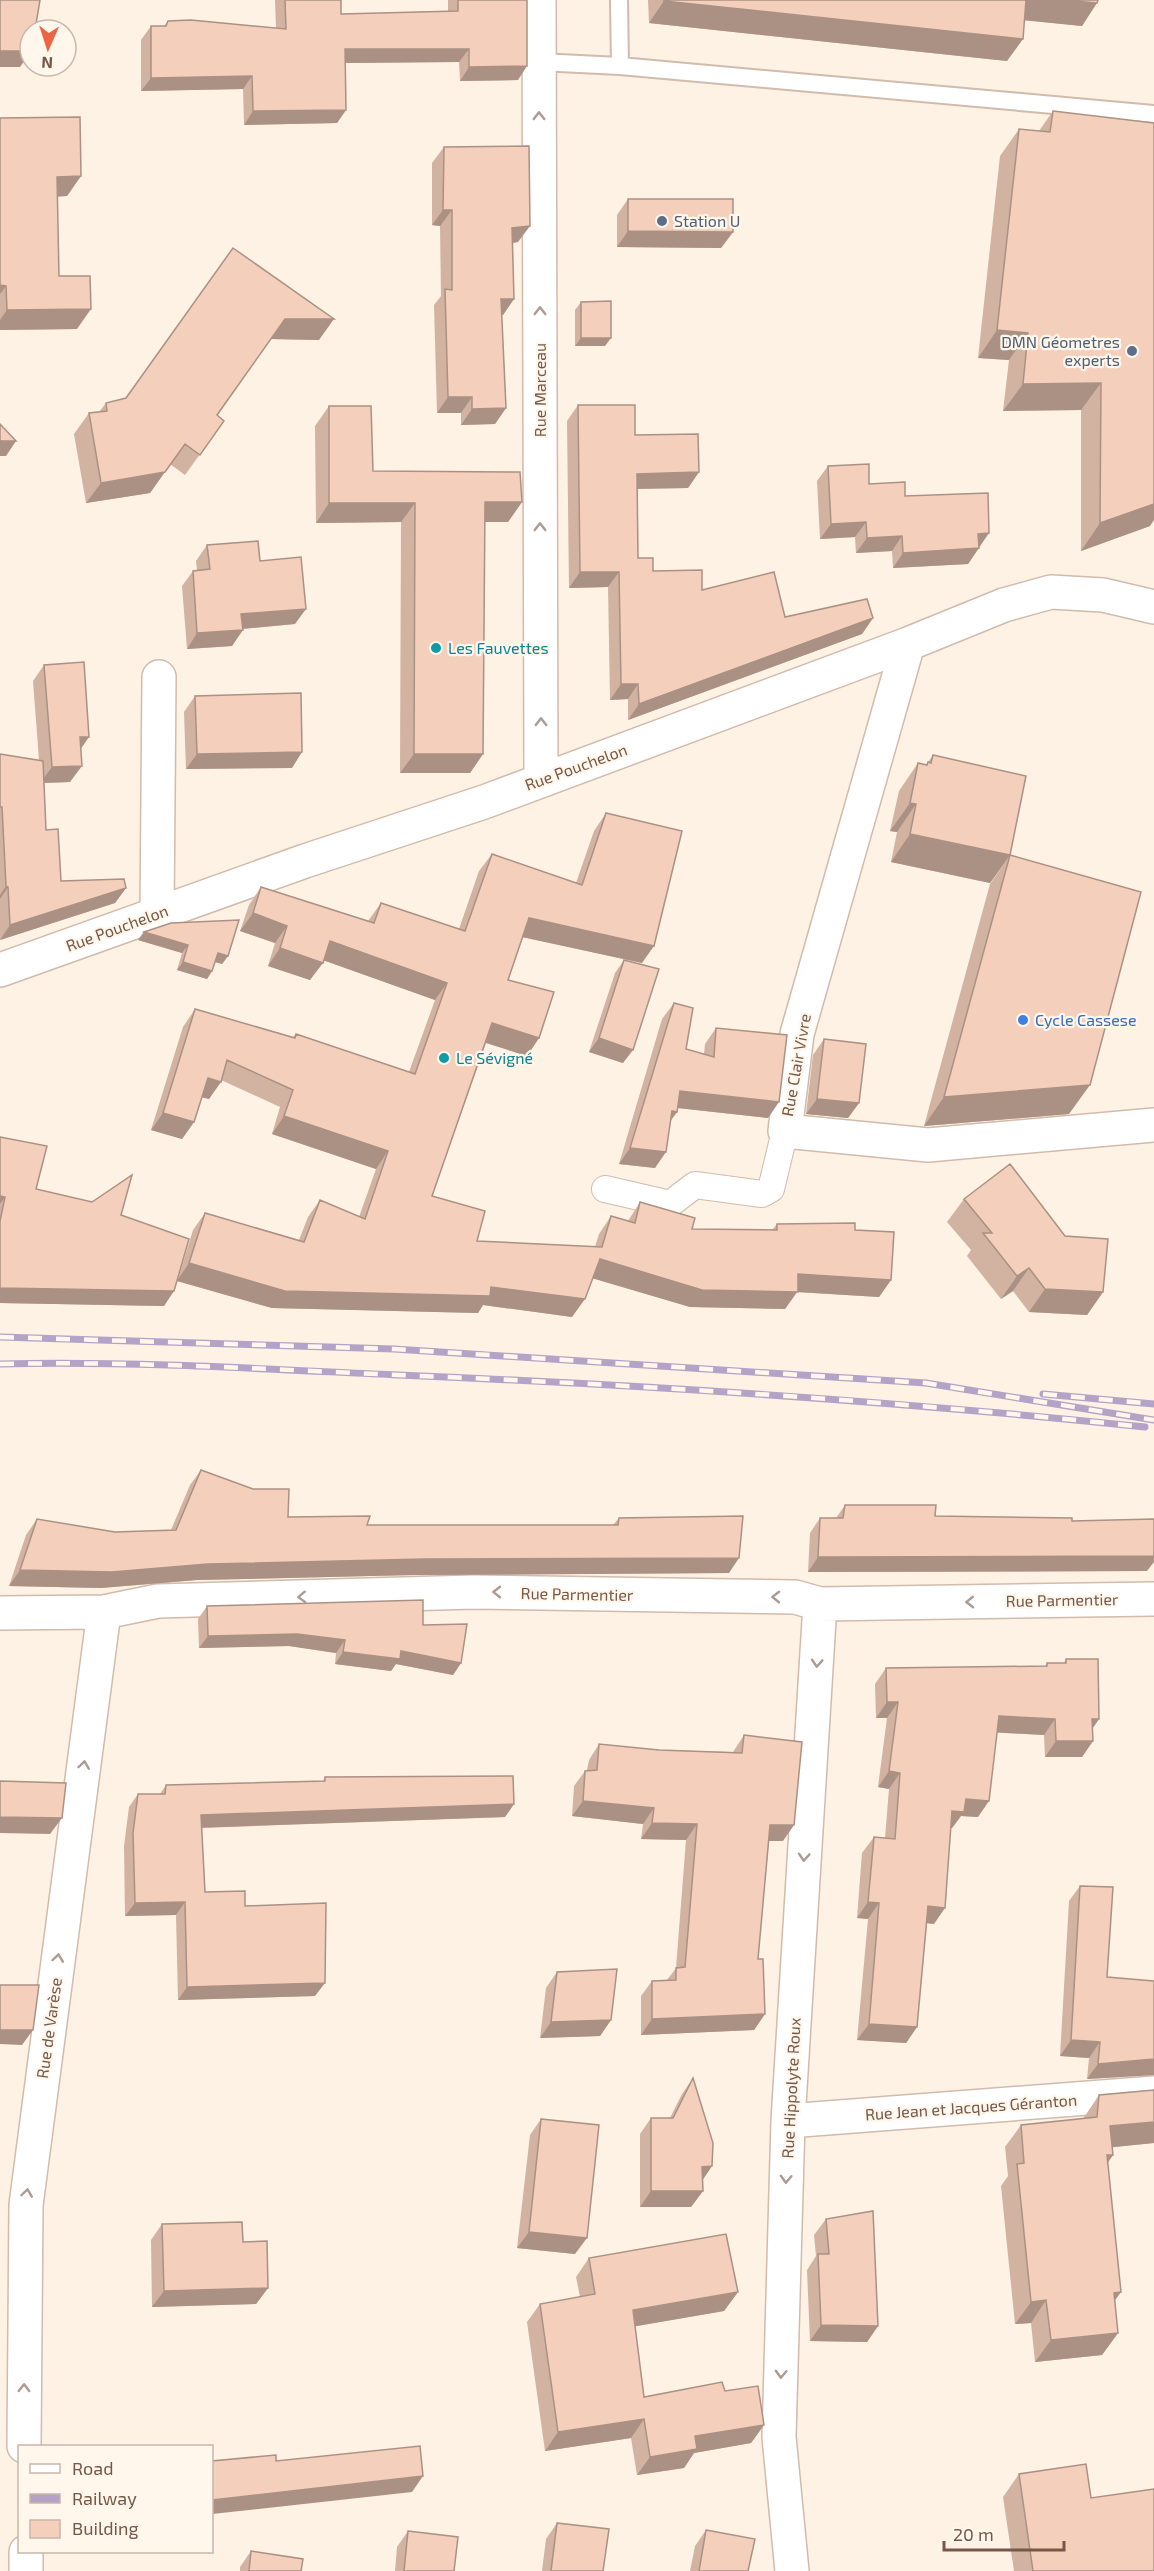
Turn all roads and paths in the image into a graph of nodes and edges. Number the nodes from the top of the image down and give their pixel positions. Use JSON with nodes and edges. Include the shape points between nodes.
{"nodes":[{"id":1,"x":539,"y":0,"type":"edge"},
{"id":2,"x":619,"y":0,"type":"edge"},
{"id":3,"x":539,"y":62,"type":"junction"},
{"id":4,"x":620,"y":66,"type":"junction"},
{"id":5,"x":1154,"y":114,"type":"edge"},
{"id":6,"x":1154,"y":606,"type":"edge"},
{"id":7,"x":908,"y":644,"type":"junction"},
{"id":8,"x":159,"y":677,"type":"dead end"},
{"id":9,"x":541,"y":780,"type":"junction"},
{"id":10,"x":157,"y":914,"type":"junction"},
{"id":11,"x":0,"y":970,"type":"edge"},
{"id":12,"x":1154,"y":1125,"type":"edge"},
{"id":13,"x":785,"y":1131,"type":"junction"},
{"id":14,"x":605,"y":1189,"type":"dead end"},
{"id":15,"x":1154,"y":1599,"type":"edge"},
{"id":16,"x":820,"y":1604,"type":"junction"},
{"id":17,"x":104,"y":1612,"type":"junction"},
{"id":18,"x":0,"y":1613,"type":"edge"},
{"id":19,"x":1154,"y":2093,"type":"edge"},
{"id":20,"x":788,"y":2121,"type":"junction"},
{"id":21,"x":24,"y":2445,"type":"edge"},
{"id":22,"x":26,"y":2553,"type":"edge"},
{"id":23,"x":26,"y":2571,"type":"edge"},
{"id":24,"x":792,"y":2571,"type":"edge"}],
"edges":[{"from":1,"to":3,"type":"street","name":"Rue Marceau"},
{"from":2,"to":4,"type":"lane"},
{"from":3,"to":4,"type":"lane"},
{"from":9,"to":3,"type":"street","name":"Rue Marceau","one_way":true},
{"from":4,"to":5,"type":"lane"},
{"from":6,"to":7,"type":"street","name":"Rue Pouchelon","via":[[1103,595],[1052,592],[1004,605]]},
{"from":7,"to":9,"type":"street","name":"Rue Pouchelon"},
{"from":7,"to":13,"type":"street","name":"Rue Clair Vivre","via":[[798,1034]]},
{"from":8,"to":10,"type":"street"},
{"from":9,"to":10,"type":"street","name":"Rue Pouchelon"},
{"from":10,"to":11,"type":"street","name":"Rue Pouchelon"},
{"from":12,"to":13,"type":"street","name":"Rue Clair Vivre","via":[[928,1145]]},
{"from":13,"to":14,"type":"street","via":[[771,1189],[762,1194],[695,1185],[670,1204]]},
{"from":15,"to":16,"type":"street","name":"Rue Parmentier","one_way":true},
{"from":16,"to":17,"type":"street","name":"Rue Parmentier","one_way":true,"via":[[795,1597],[473,1592],[158,1601]]},
{"from":16,"to":20,"type":"street","name":"Rue Hippolyte Roux","one_way":true},
{"from":17,"to":18,"type":"street","name":"Rue Parmentier"},
{"from":21,"to":17,"type":"street","name":"Rue de Varèse","one_way":true,"via":[[26,2205]]},
{"from":19,"to":20,"type":"street","name":"Rue Jean et Jacques Géranton"},
{"from":20,"to":24,"type":"street","name":"Rue Hippolyte Roux","one_way":true,"via":[[779,2437]]},
{"from":22,"to":23,"type":"street"}]}
